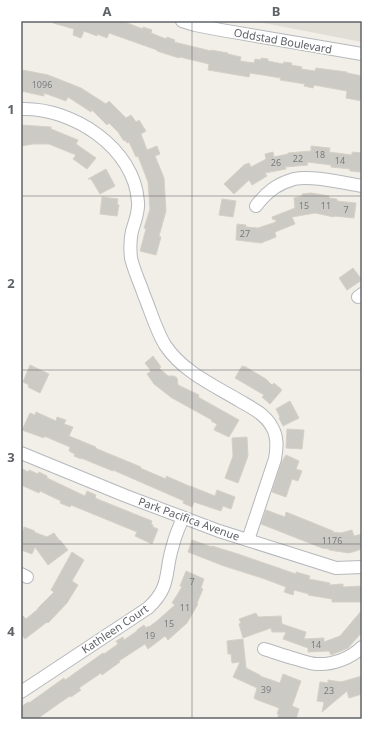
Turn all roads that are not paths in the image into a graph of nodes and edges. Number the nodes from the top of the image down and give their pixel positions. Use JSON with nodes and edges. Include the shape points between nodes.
{"nodes":[{"id":1,"x":182,"y":21,"type":"edge"},
{"id":2,"x":362,"y":54,"type":"edge"},
{"id":3,"x":21,"y":109,"type":"edge"},
{"id":4,"x":362,"y":186,"type":"edge"},
{"id":5,"x":256,"y":206,"type":"dead end"},
{"id":6,"x":21,"y":453,"type":"edge"},
{"id":7,"x":183,"y":518,"type":"junction"},
{"id":8,"x":248,"y":540,"type":"junction"},
{"id":9,"x":362,"y":567,"type":"edge"},
{"id":10,"x":362,"y":647,"type":"edge"},
{"id":11,"x":264,"y":649,"type":"dead end"},
{"id":12,"x":21,"y":692,"type":"edge"}],
"edges":[{"from":1,"to":2,"type":"street","name":"Oddstad Boulevard"},
{"from":3,"to":8,"type":"street","via":[[40,110],[73,120],[114,148],[131,175],[136,189],[137,217],[132,231],[131,259],[165,345],[187,369],[257,411],[273,427],[277,442],[275,459]]},
{"from":4,"to":5,"type":"street","via":[[316,179],[294,179],[273,189]]},
{"from":6,"to":7,"type":"street","name":"Park Pacifica Avenue"},
{"from":7,"to":8,"type":"street","name":"Park Pacifica Avenue"},
{"from":7,"to":12,"type":"street","name":"Kathleen Court","via":[[172,545],[166,583],[156,600],[148,608]]},
{"from":8,"to":9,"type":"street","name":"Park Pacifica Avenue","via":[[336,568]]},
{"from":10,"to":11,"type":"street","via":[[341,660],[318,664]]}]}
